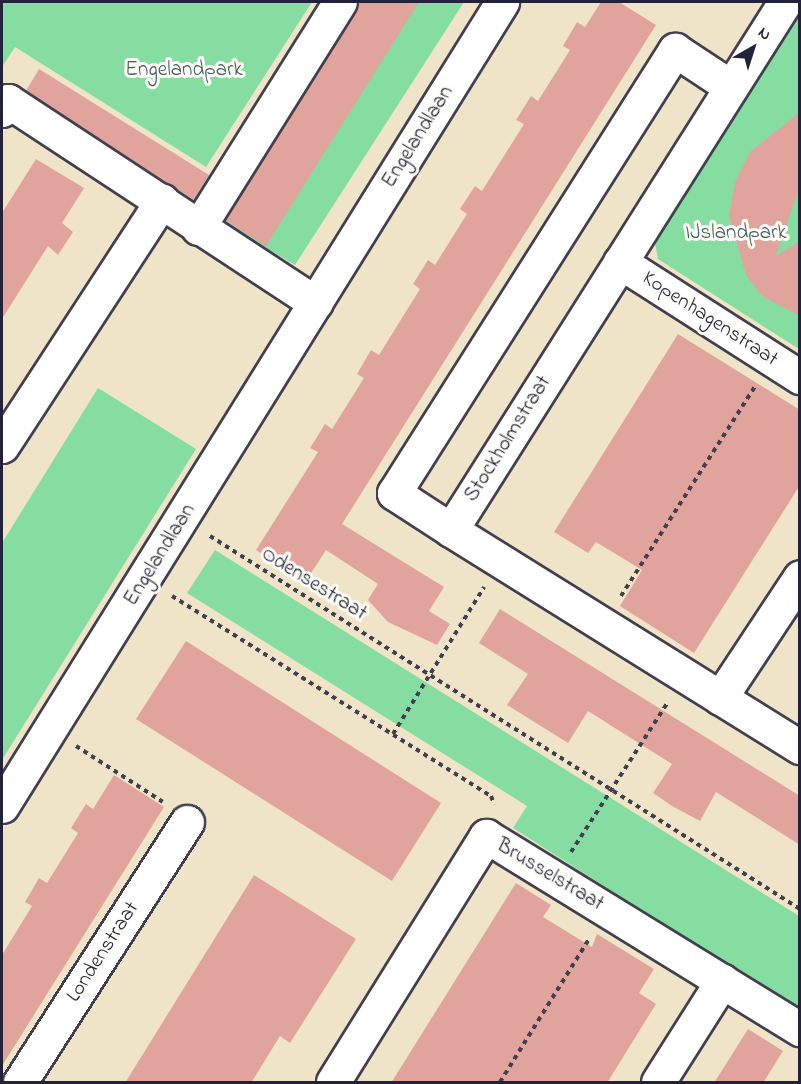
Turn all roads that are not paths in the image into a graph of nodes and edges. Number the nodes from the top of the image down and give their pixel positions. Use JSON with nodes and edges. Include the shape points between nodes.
{"nodes":[{"id":1,"x":340,"y":2,"type":"edge"},
{"id":2,"x":502,"y":2,"type":"edge"},
{"id":3,"x":785,"y":2,"type":"edge"},
{"id":4,"x":731,"y":87,"type":"junction"},
{"id":5,"x":2,"y":110,"type":"edge"},
{"id":6,"x":162,"y":201,"type":"junction"},
{"id":7,"x":198,"y":228,"type":"junction"},
{"id":8,"x":620,"y":262,"type":"junction"},
{"id":9,"x":316,"y":303,"type":"junction"},
{"id":10,"x":800,"y":377,"type":"edge"},
{"id":11,"x":2,"y":446,"type":"edge"},
{"id":12,"x":451,"y":530,"type":"junction"},
{"id":13,"x":800,"y":577,"type":"edge"},
{"id":14,"x":720,"y":698,"type":"junction"},
{"id":15,"x":800,"y":747,"type":"edge"},
{"id":16,"x":2,"y":806,"type":"edge"},
{"id":17,"x":187,"y":822,"type":"road end"},
{"id":18,"x":722,"y":981,"type":"junction"},
{"id":19,"x":800,"y":1029,"type":"edge"},
{"id":20,"x":20,"y":1083,"type":"edge"},
{"id":21,"x":333,"y":1083,"type":"edge"},
{"id":22,"x":658,"y":1083,"type":"edge"}],
"edges":[{"from":1,"to":7,"type":"street"},
{"from":2,"to":9,"type":"street","name":"Engelandlaan"},
{"from":3,"to":4,"type":"street","name":"Stockholmstraat"},
{"from":4,"to":8,"type":"street","name":"Stockholmstraat"},
{"from":4,"to":12,"type":"street","via":[[675,50],[400,483],[394,493]]},
{"from":5,"to":6,"type":"street","via":[[8,101]]},
{"from":6,"to":7,"type":"street"},
{"from":6,"to":11,"type":"street"},
{"from":7,"to":9,"type":"street"},
{"from":8,"to":10,"type":"street","name":"Kopenhagenstraat"},
{"from":8,"to":12,"type":"street","name":"Stockholmstraat"},
{"from":9,"to":16,"type":"street","name":"Engelandlaan"},
{"from":12,"to":14,"type":"street"},
{"from":13,"to":14,"type":"street"},
{"from":14,"to":15,"type":"street"},
{"from":17,"to":20,"type":"street","name":"Londenstraat"},
{"from":18,"to":19,"type":"street","name":"Brusselstraat"},
{"from":18,"to":21,"type":"street","name":"Brusselstraat","via":[[486,836]]},
{"from":18,"to":22,"type":"street"}]}
